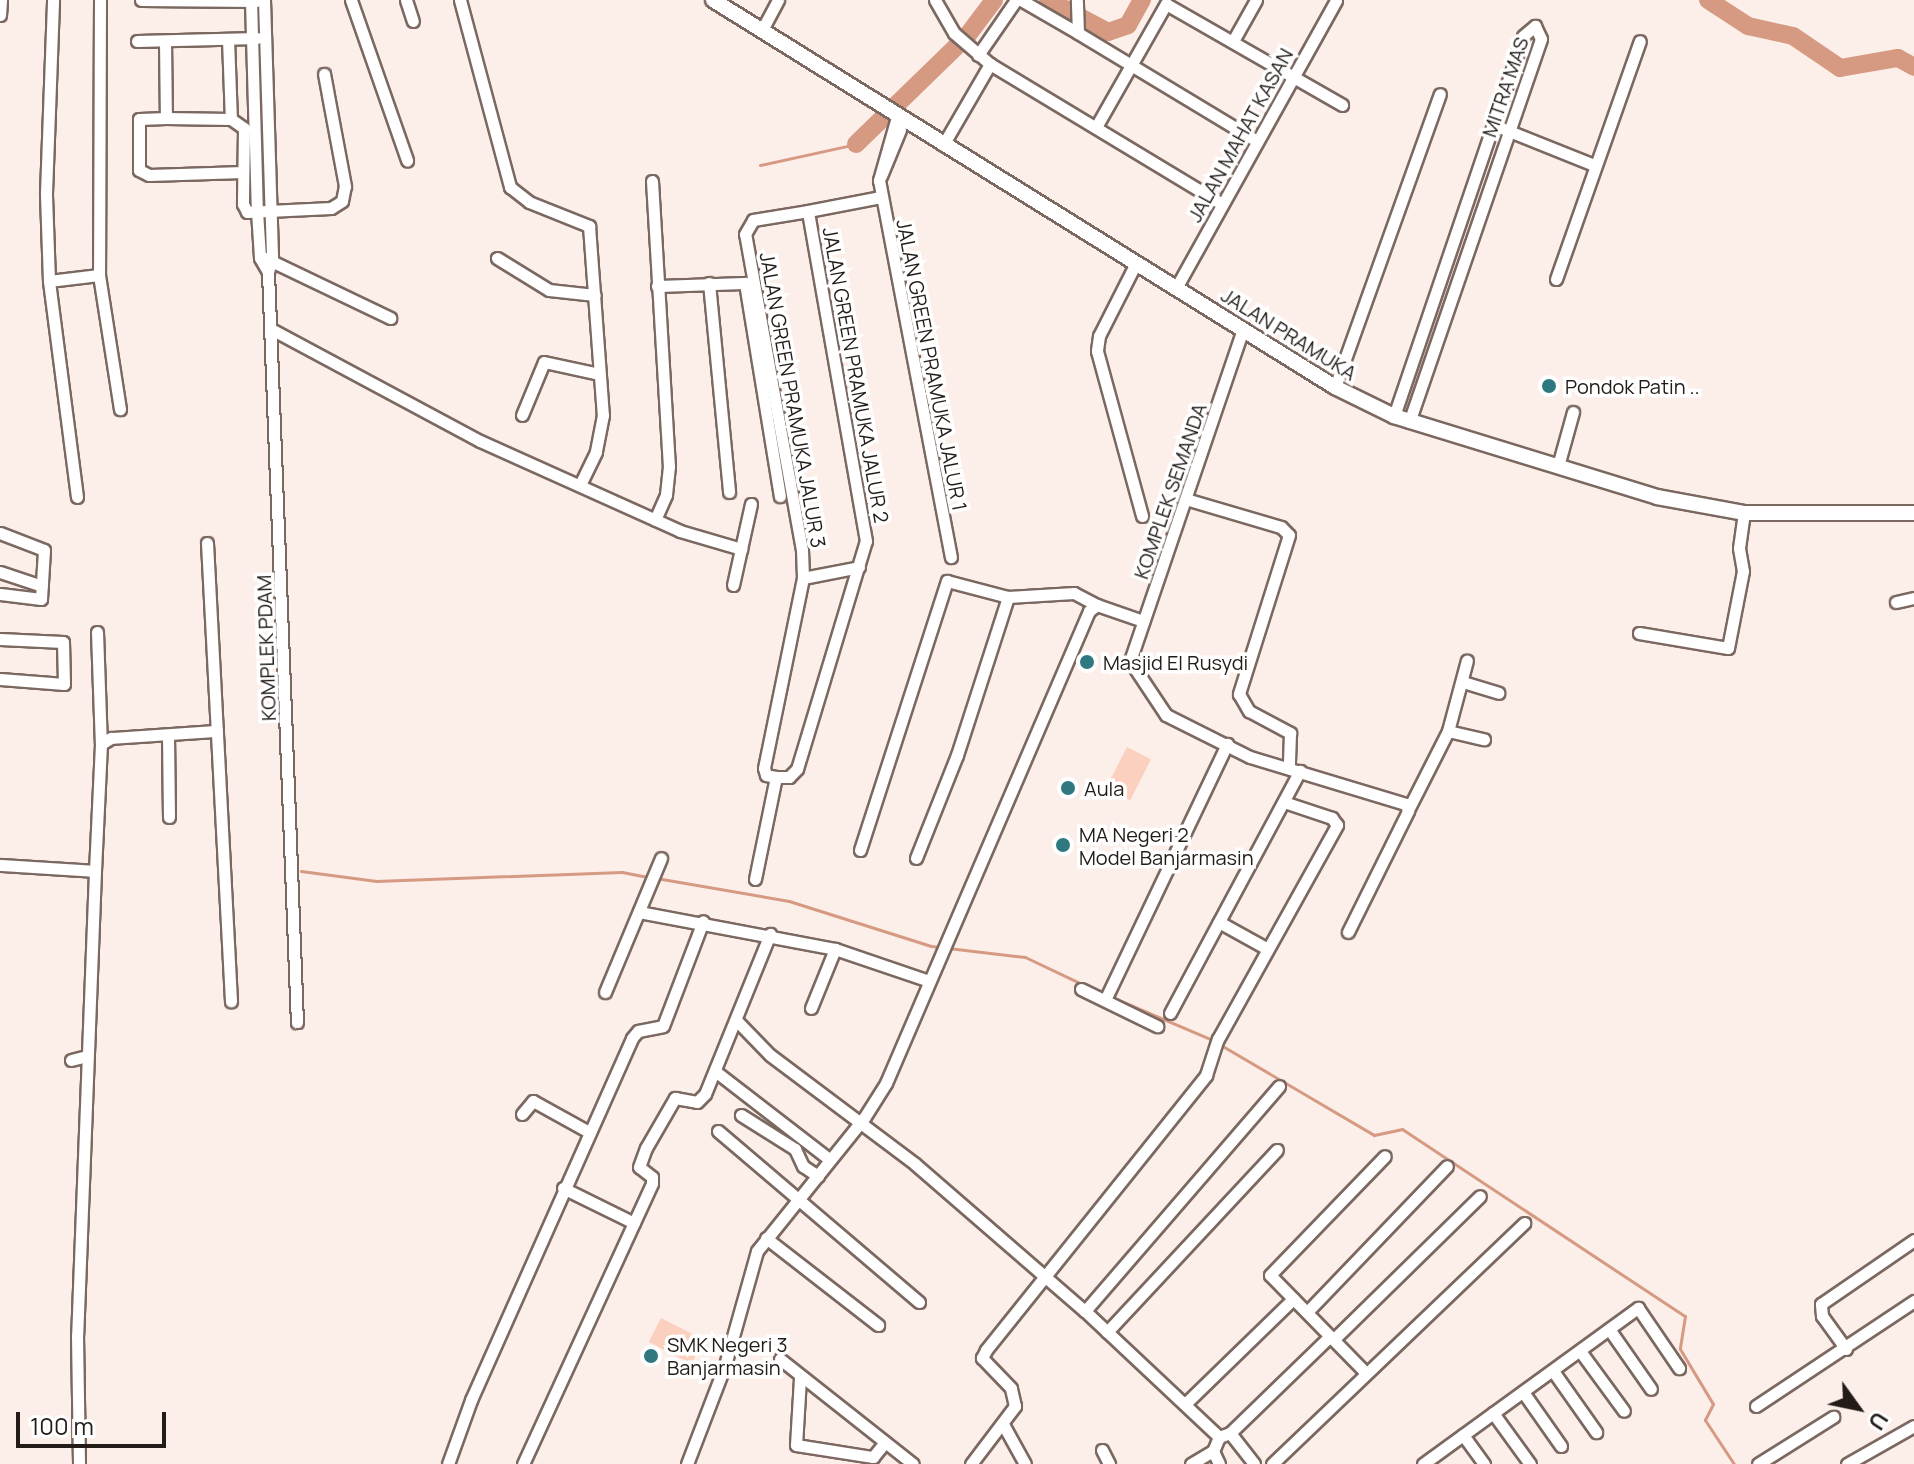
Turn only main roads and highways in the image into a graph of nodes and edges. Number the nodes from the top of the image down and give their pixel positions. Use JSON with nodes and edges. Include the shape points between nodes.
{"nodes":[{"id":1,"x":713,"y":0,"type":"edge"},
{"id":2,"x":1914,"y":513,"type":"edge"}],
"edges":[{"from":1,"to":2,"type":"main road","name":"JALAN PRAMUKA","via":[[1335,387],[1394,416],[1657,497],[1744,513]]}]}
